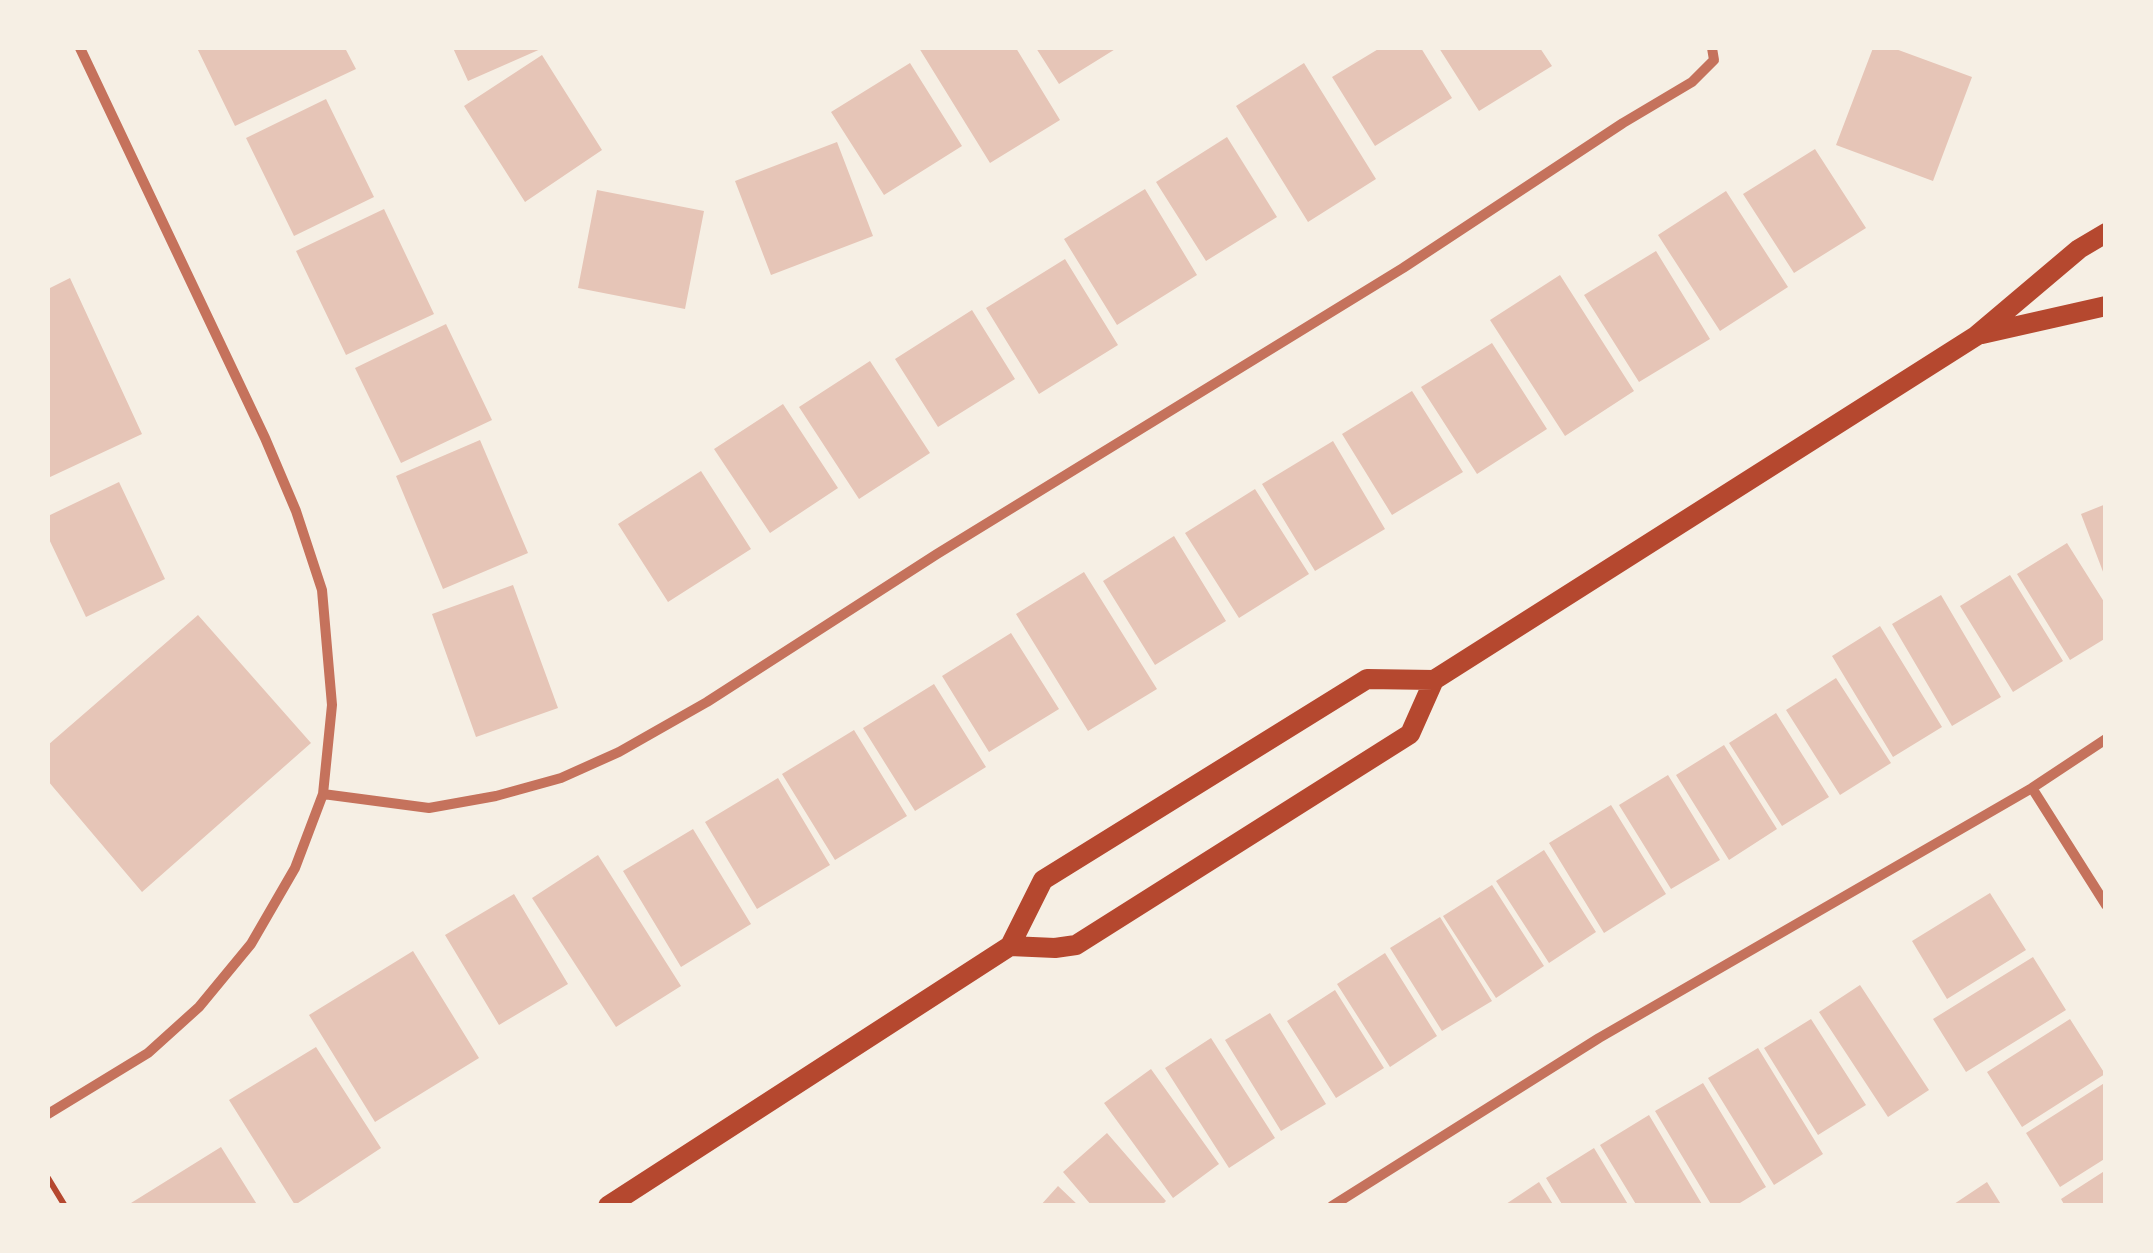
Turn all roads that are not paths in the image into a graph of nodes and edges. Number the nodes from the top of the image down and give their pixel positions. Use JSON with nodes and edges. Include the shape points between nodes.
{"nodes":[{"id":1,"x":80,"y":48,"type":"edge"},
{"id":2,"x":1712,"y":48,"type":"edge"},
{"id":3,"x":2106,"y":233,"type":"edge"},
{"id":4,"x":2106,"y":306,"type":"edge"},
{"id":5,"x":1976,"y":336,"type":"junction"},
{"id":6,"x":1434,"y":680,"type":"junction"},
{"id":7,"x":2106,"y":739,"type":"edge"},
{"id":8,"x":2032,"y":788,"type":"junction"},
{"id":9,"x":323,"y":794,"type":"junction"},
{"id":10,"x":2106,"y":905,"type":"edge"},
{"id":11,"x":1010,"y":946,"type":"junction"},
{"id":12,"x":48,"y":1114,"type":"edge"},
{"id":13,"x":608,"y":1206,"type":"edge"},
{"id":14,"x":1332,"y":1206,"type":"edge"}],
"edges":[{"from":1,"to":9,"type":"street","via":[[265,438],[322,590],[332,705]]},
{"from":2,"to":9,"type":"street","via":[[1714,60],[1692,82],[1403,268],[618,752],[561,778],[429,808]]},
{"from":3,"to":5,"type":"main road"},
{"from":4,"to":5,"type":"main road"},
{"from":5,"to":6,"type":"main road"},
{"from":6,"to":11,"type":"main road","via":[[1410,734],[1076,944]]},
{"from":6,"to":11,"type":"main road","via":[[1367,679],[1043,880]]},
{"from":7,"to":8,"type":"street"},
{"from":8,"to":10,"type":"street"},
{"from":8,"to":14,"type":"street","via":[[1599,1038]]},
{"from":9,"to":12,"type":"street","via":[[295,868],[251,944],[200,1008],[148,1053]]},
{"from":11,"to":13,"type":"main road"}]}
